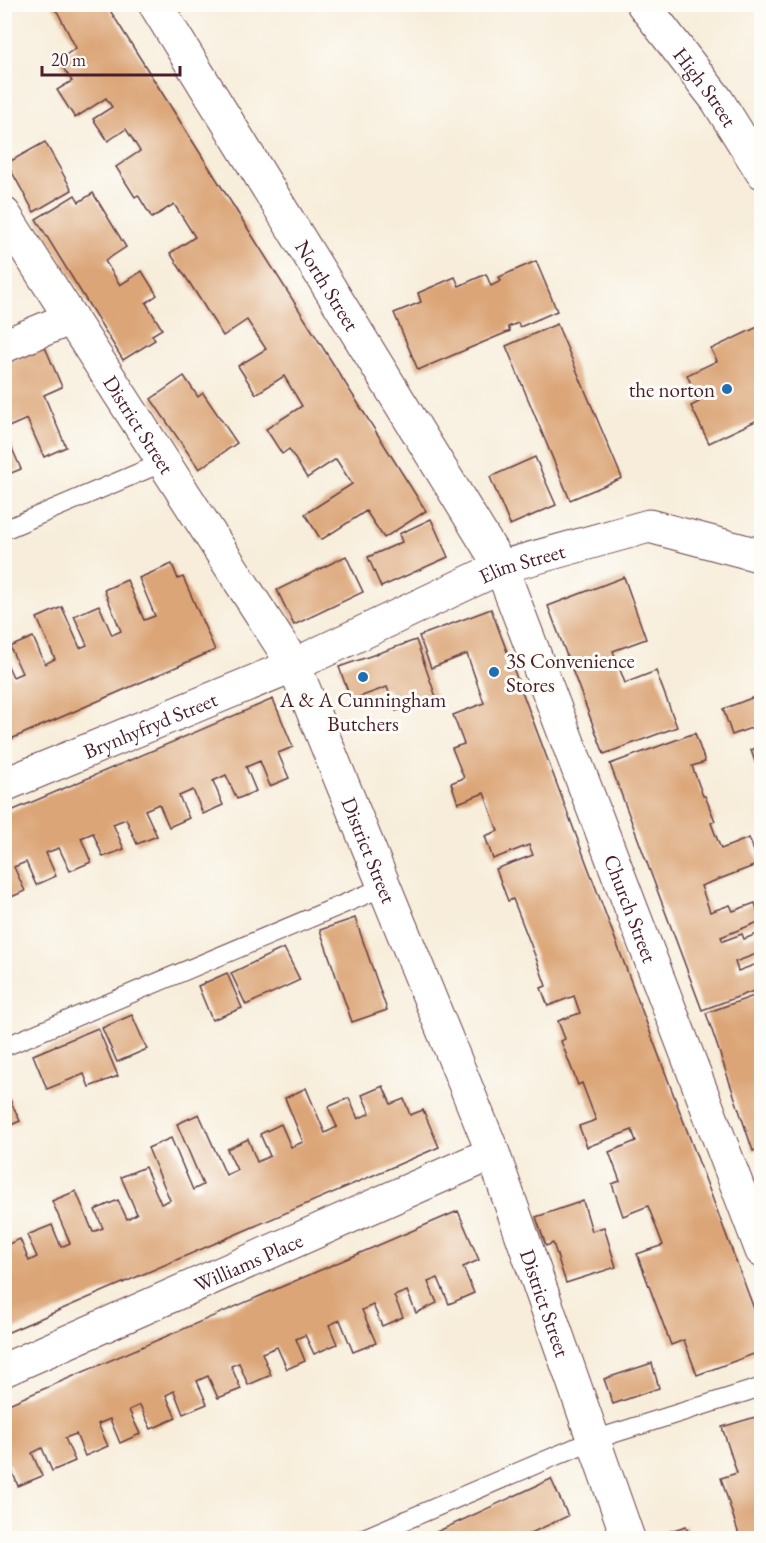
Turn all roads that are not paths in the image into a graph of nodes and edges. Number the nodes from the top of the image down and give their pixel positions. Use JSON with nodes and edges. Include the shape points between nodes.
{"nodes":[{"id":1,"x":155,"y":4,"type":"edge"},
{"id":2,"x":643,"y":4,"type":"edge"},
{"id":3,"x":762,"y":172,"type":"edge"},
{"id":4,"x":4,"y":214,"type":"edge"},
{"id":5,"x":71,"y":318,"type":"junction"},
{"id":6,"x":4,"y":346,"type":"edge"},
{"id":7,"x":164,"y":462,"type":"junction"},
{"id":8,"x":4,"y":530,"type":"edge"},
{"id":9,"x":762,"y":556,"type":"edge"},
{"id":10,"x":501,"y":567,"type":"junction"},
{"id":11,"x":294,"y":665,"type":"junction"},
{"id":12,"x":4,"y":785,"type":"edge"},
{"id":13,"x":384,"y":887,"type":"junction"},
{"id":14,"x":4,"y":1047,"type":"edge"},
{"id":15,"x":493,"y":1153,"type":"junction"},
{"id":16,"x":762,"y":1251,"type":"edge"},
{"id":17,"x":4,"y":1370,"type":"edge"},
{"id":18,"x":762,"y":1387,"type":"edge"},
{"id":19,"x":593,"y":1440,"type":"junction"},
{"id":20,"x":364,"y":1539,"type":"edge"},
{"id":21,"x":628,"y":1539,"type":"edge"}],
"edges":[{"from":1,"to":10,"type":"street","name":"North Street"},
{"from":2,"to":3,"type":"street","name":"High Street","via":[[717,100]]},
{"from":4,"to":5,"type":"street","name":"District Street"},
{"from":5,"to":6,"type":"street"},
{"from":5,"to":7,"type":"street","name":"District Street"},
{"from":7,"to":8,"type":"lane"},
{"from":7,"to":11,"type":"street","name":"District Street"},
{"from":9,"to":10,"type":"street","name":"Elim Street","via":[[650,526]]},
{"from":10,"to":11,"type":"street","name":"Elim Street"},
{"from":10,"to":16,"type":"street","name":"Church Street"},
{"from":11,"to":12,"type":"street","name":"Brynhyfryd Street"},
{"from":11,"to":13,"type":"street","name":"District Street"},
{"from":13,"to":14,"type":"lane"},
{"from":13,"to":15,"type":"street","name":"District Street"},
{"from":15,"to":17,"type":"street","name":"Williams Place"},
{"from":15,"to":19,"type":"street","name":"District Street"},
{"from":18,"to":19,"type":"lane"},
{"from":19,"to":20,"type":"lane"},
{"from":19,"to":21,"type":"street","name":"District Street"}]}
